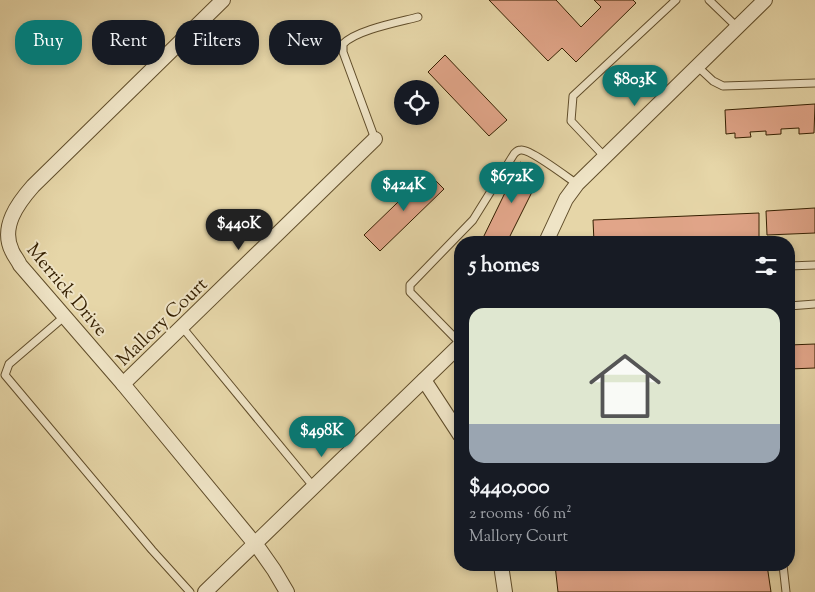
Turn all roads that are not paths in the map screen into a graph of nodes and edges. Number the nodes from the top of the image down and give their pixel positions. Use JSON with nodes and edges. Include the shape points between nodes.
{"nodes":[{"id":1,"x":223,"y":0,"type":"edge"},
{"id":2,"x":676,"y":0,"type":"edge"},
{"id":3,"x":710,"y":0,"type":"edge"},
{"id":4,"x":765,"y":0,"type":"edge"},
{"id":5,"x":418,"y":17,"type":"dead end"},
{"id":6,"x":737,"y":27,"type":"junction"},
{"id":7,"x":698,"y":67,"type":"junction"},
{"id":8,"x":815,"y":83,"type":"edge"},
{"id":9,"x":376,"y":139,"type":"joint"},
{"id":10,"x":604,"y":156,"type":"junction"},
{"id":11,"x":577,"y":184,"type":"junction"},
{"id":12,"x":457,"y":236,"type":"edge"},
{"id":13,"x":549,"y":236,"type":"edge"},
{"id":14,"x":454,"y":240,"type":"edge"},
{"id":15,"x":815,"y":265,"type":"edge"},
{"id":16,"x":795,"y":266,"type":"edge"},
{"id":17,"x":815,"y":304,"type":"edge"},
{"id":18,"x":795,"y":306,"type":"edge"},
{"id":19,"x":65,"y":316,"type":"junction"},
{"id":20,"x":182,"y":328,"type":"junction"},
{"id":21,"x":454,"y":338,"type":"edge"},
{"id":22,"x":454,"y":350,"type":"edge"},
{"id":23,"x":424,"y":380,"type":"junction"},
{"id":24,"x":123,"y":384,"type":"junction"},
{"id":25,"x":454,"y":426,"type":"edge"},
{"id":26,"x":314,"y":486,"type":"junction"},
{"id":27,"x":254,"y":544,"type":"junction"},
{"id":28,"x":502,"y":571,"type":"edge"},
{"id":29,"x":784,"y":571,"type":"edge"},
{"id":30,"x":190,"y":592,"type":"edge"},
{"id":31,"x":205,"y":592,"type":"edge"},
{"id":32,"x":287,"y":592,"type":"edge"},
{"id":33,"x":504,"y":592,"type":"edge"},
{"id":34,"x":786,"y":592,"type":"edge"}],
"edges":[{"from":1,"to":19,"type":"street","name":"Merrick Drive","via":[[32,186],[12,214],[8,229],[12,251]]},
{"from":2,"to":10,"type":"lane","via":[[573,96],[571,121]]},
{"from":3,"to":6,"type":"lane"},
{"from":4,"to":6,"type":"street"},
{"from":5,"to":9,"type":"lane","via":[[359,34],[343,44]]},
{"from":6,"to":7,"type":"street"},
{"from":7,"to":8,"type":"lane","via":[[723,86]]},
{"from":7,"to":10,"type":"street"},
{"from":9,"to":20,"type":"street","name":"Mallory Court"},
{"from":10,"to":11,"type":"street"},
{"from":11,"to":12,"type":"lane","via":[[535,155],[518,150],[473,220]]},
{"from":11,"to":13,"type":"street","via":[[566,199]]},
{"from":14,"to":21,"type":"lane","via":[[410,285],[410,292]]},
{"from":15,"to":16,"type":"lane"},
{"from":17,"to":18,"type":"lane"},
{"from":19,"to":24,"type":"street","name":"Merrick Drive"},
{"from":19,"to":30,"type":"lane","via":[[9,364],[5,375]]},
{"from":20,"to":24,"type":"street","name":"Mallory Court"},
{"from":20,"to":26,"type":"lane"},
{"from":22,"to":23,"type":"street"},
{"from":23,"to":25,"type":"street"},
{"from":23,"to":26,"type":"street"},
{"from":24,"to":27,"type":"street","name":"Merrick Drive"},
{"from":26,"to":27,"type":"street"},
{"from":27,"to":31,"type":"street"},
{"from":27,"to":32,"type":"street","name":"Merrick Drive"},
{"from":28,"to":33,"type":"street"},
{"from":29,"to":34,"type":"lane"}]}
